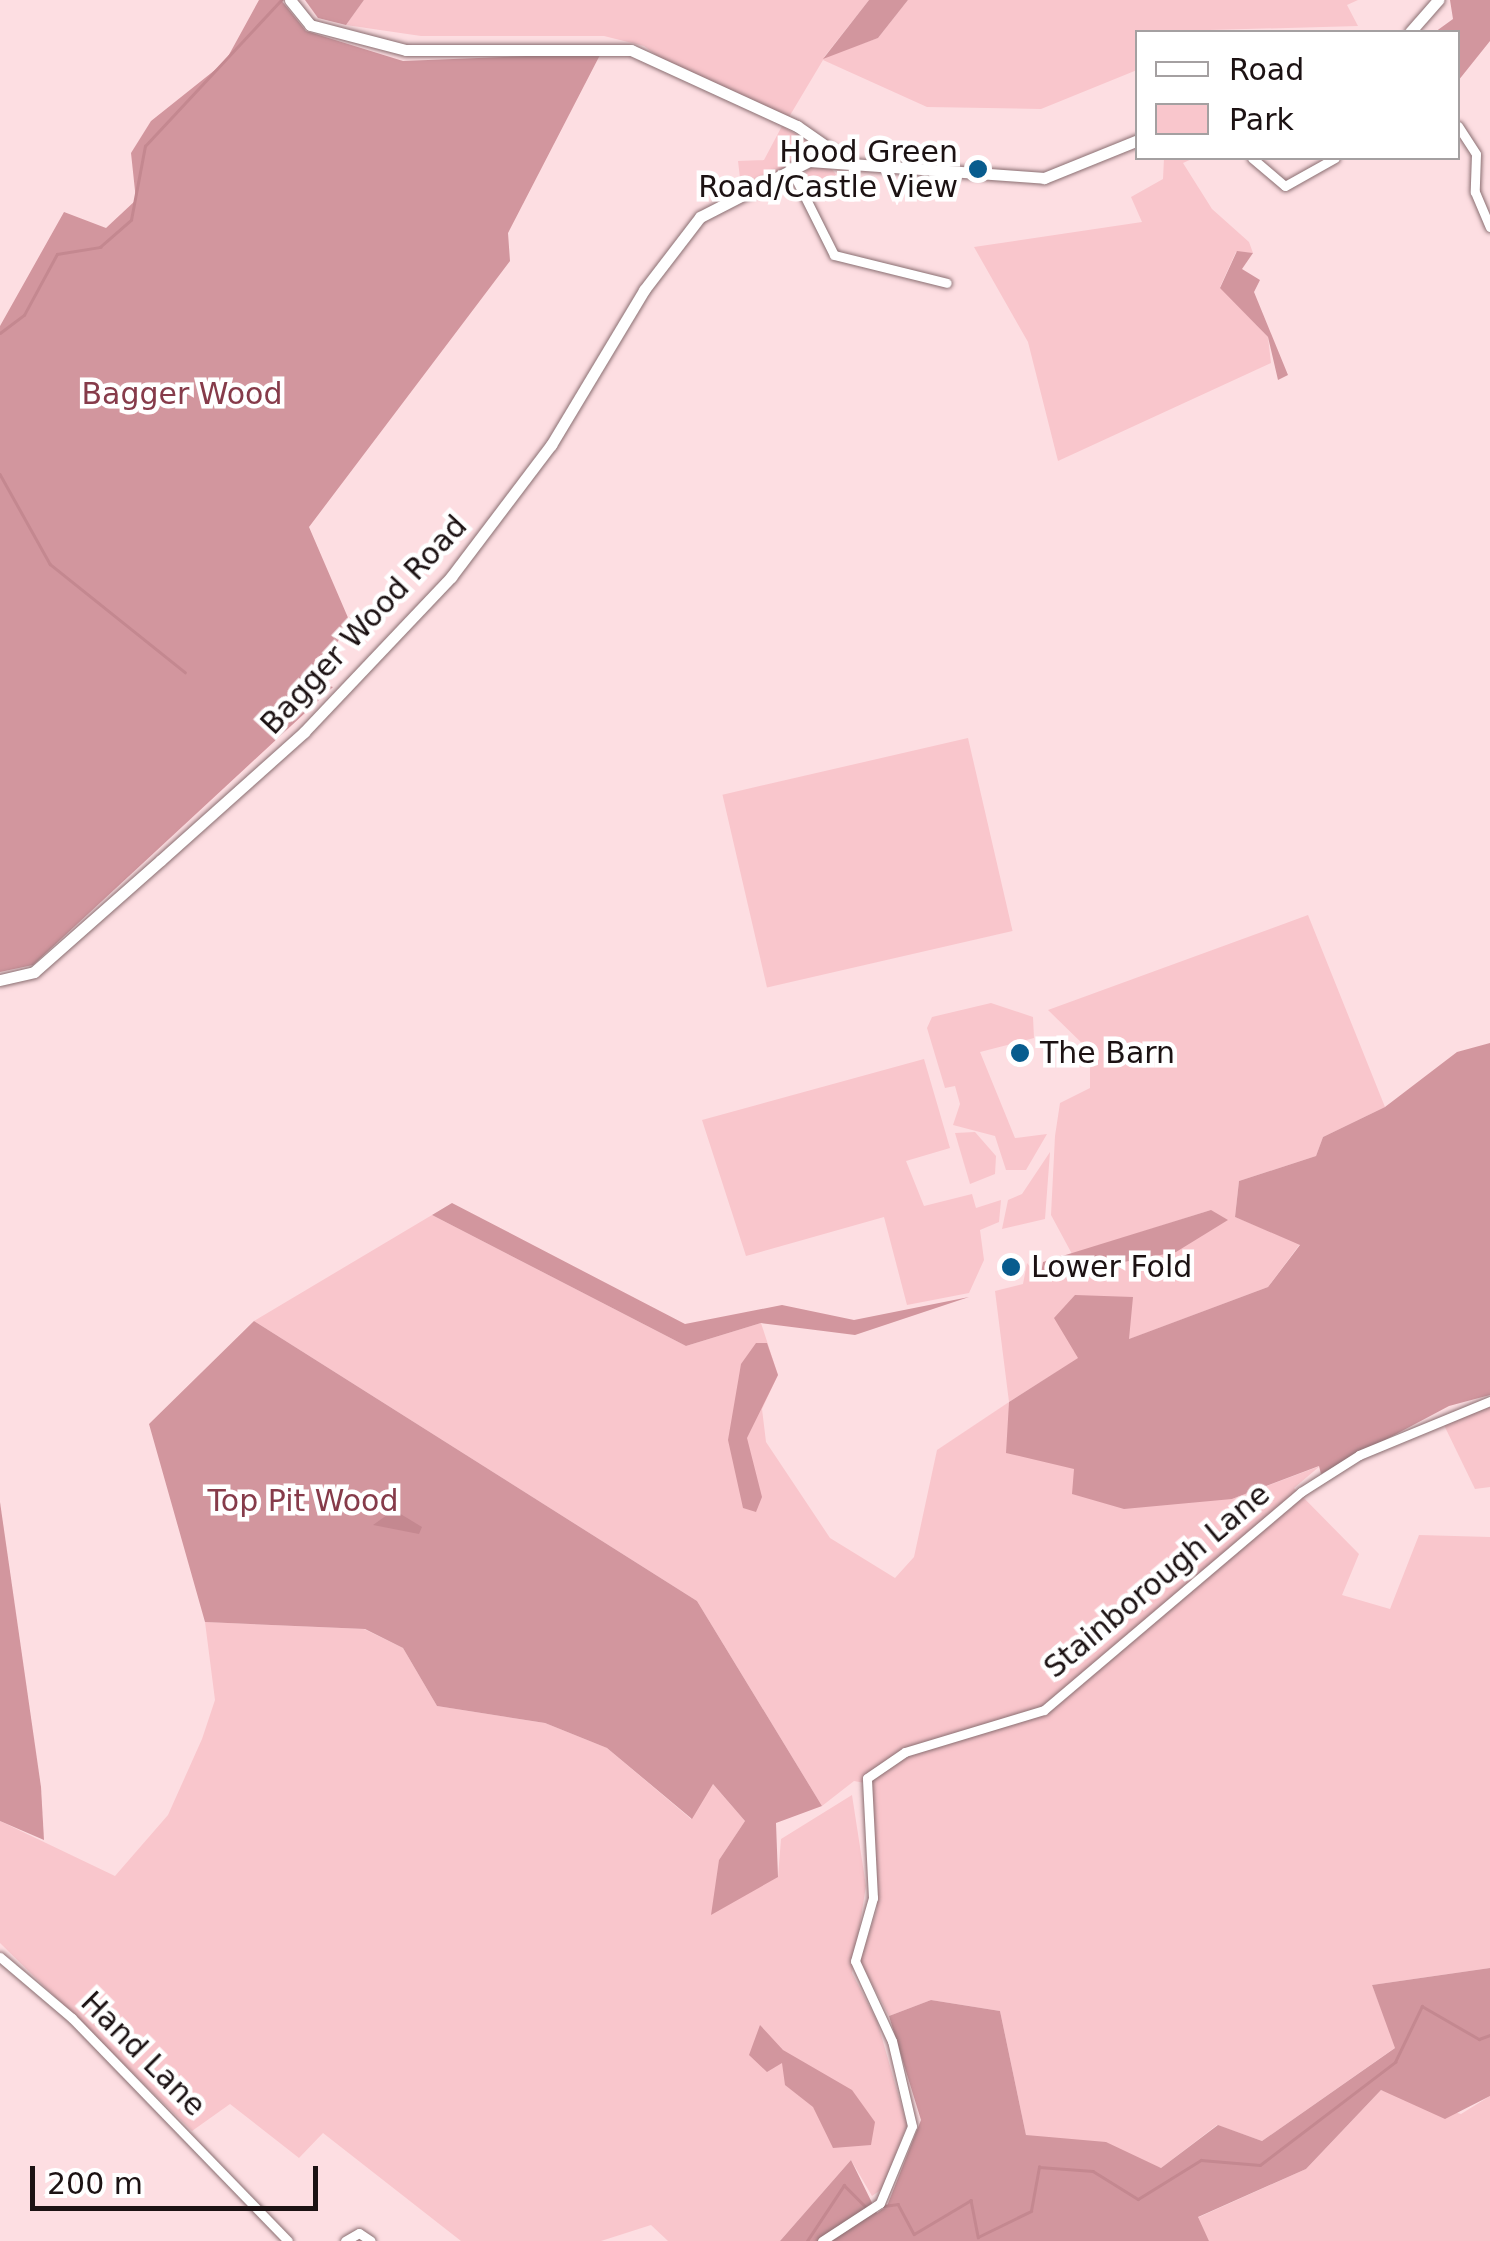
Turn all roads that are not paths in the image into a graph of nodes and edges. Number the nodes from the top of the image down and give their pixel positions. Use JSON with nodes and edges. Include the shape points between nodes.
{"nodes":[{"id":1,"x":290,"y":0,"type":"edge"},
{"id":2,"x":1438,"y":0,"type":"edge"},
{"id":3,"x":1412,"y":30,"type":"edge"},
{"id":4,"x":1460,"y":129,"type":"edge"},
{"id":5,"x":1135,"y":142,"type":"edge"},
{"id":6,"x":843,"y":158,"type":"junction"},
{"id":7,"x":1254,"y":160,"type":"edge"},
{"id":8,"x":1331,"y":160,"type":"edge"},
{"id":9,"x":790,"y":167,"type":"junction"},
{"id":10,"x":1490,"y":227,"type":"edge"},
{"id":11,"x":947,"y":283,"type":"dead end"},
{"id":12,"x":0,"y":980,"type":"edge"},
{"id":13,"x":1490,"y":1401,"type":"edge"},
{"id":14,"x":0,"y":1956,"type":"edge"},
{"id":15,"x":285,"y":2240,"type":"edge"},
{"id":16,"x":346,"y":2241,"type":"edge"},
{"id":17,"x":371,"y":2241,"type":"edge"},
{"id":18,"x":822,"y":2241,"type":"edge"}],
"edges":[{"from":1,"to":6,"type":"street","via":[[310,25],[406,50],[630,50],[797,126]]},
{"from":2,"to":3,"type":"street"},
{"from":4,"to":10,"type":"street","via":[[1476,154],[1475,192]]},
{"from":5,"to":6,"type":"street","via":[[1087,168],[1044,178]]},
{"from":6,"to":9,"type":"street"},
{"from":7,"to":8,"type":"street","via":[[1284,186]]},
{"from":9,"to":11,"type":"street","via":[[834,255]]},
{"from":9,"to":12,"type":"street","name":"Bagger Wood Road","via":[[685,230],[552,445],[462,563],[314,722],[34,972]]},
{"from":13,"to":18,"type":"street","name":"Stainborough Lane","via":[[1359,1455],[1301,1492],[1044,1710],[878,1766],[862,1793],[873,1898],[854,1961],[892,2041],[912,2126],[880,2203]]},
{"from":14,"to":15,"type":"street","name":"Hand Lane","via":[[72,2018]]},
{"from":16,"to":17,"type":"street","via":[[359,2233]]}]}
